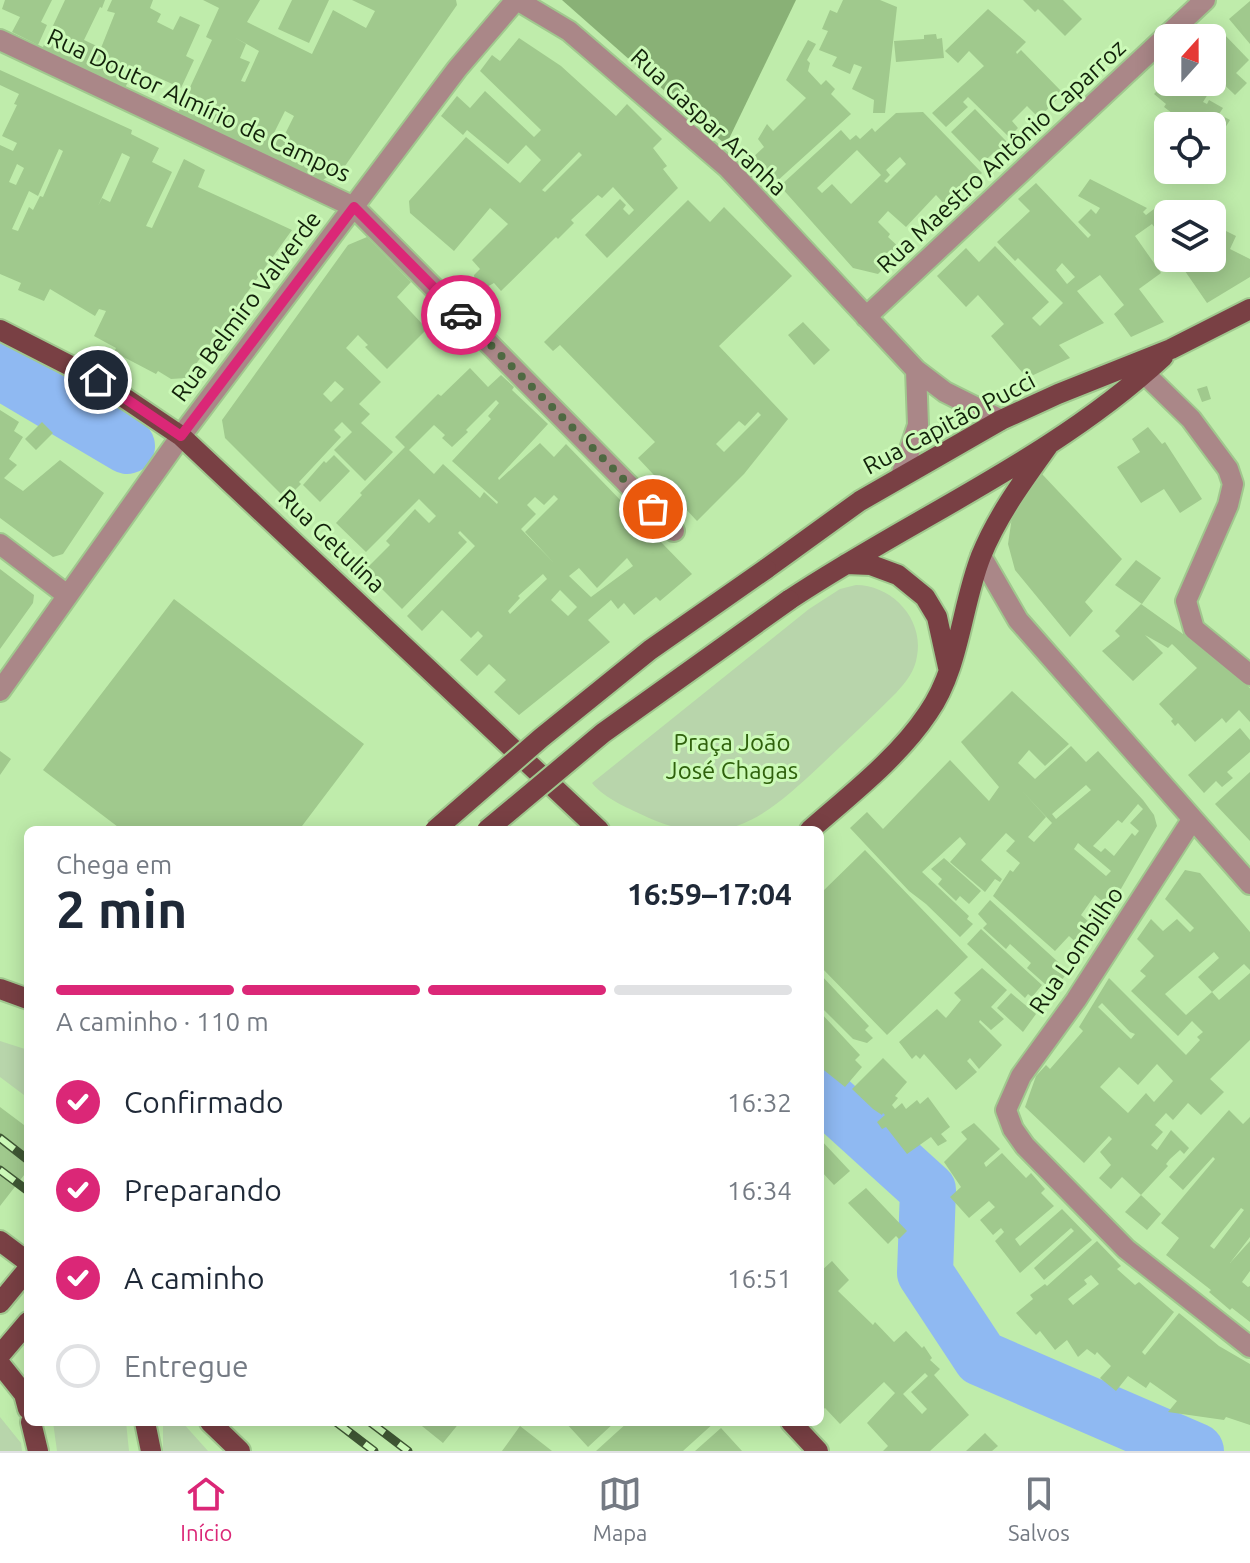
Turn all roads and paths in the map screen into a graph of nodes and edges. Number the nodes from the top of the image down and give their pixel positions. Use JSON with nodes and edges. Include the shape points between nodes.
{"nodes":[{"id":1,"x":517,"y":0,"type":"edge"},
{"id":2,"x":1205,"y":0,"type":"edge"},
{"id":3,"x":0,"y":40,"type":"edge"},
{"id":4,"x":354,"y":207,"type":"junction"},
{"id":5,"x":1250,"y":309,"type":"edge"},
{"id":6,"x":866,"y":317,"type":"junction"},
{"id":7,"x":0,"y":330,"type":"edge"},
{"id":8,"x":1171,"y":349,"type":"junction"},
{"id":9,"x":916,"y":370,"type":"junction"},
{"id":10,"x":1145,"y":374,"type":"junction"},
{"id":11,"x":1001,"y":420,"type":"junction"},
{"id":12,"x":181,"y":436,"type":"junction"},
{"id":13,"x":1048,"y":446,"type":"junction"},
{"id":14,"x":901,"y":476,"type":"junction"},
{"id":15,"x":674,"y":531,"type":"dead end"},
{"id":16,"x":0,"y":544,"type":"edge"},
{"id":17,"x":981,"y":556,"type":"junction"},
{"id":18,"x":844,"y":563,"type":"junction"},
{"id":19,"x":67,"y":595,"type":"junction"},
{"id":20,"x":949,"y":671,"type":"junction"},
{"id":21,"x":1250,"y":675,"type":"edge"},
{"id":22,"x":0,"y":691,"type":"edge"},
{"id":23,"x":578,"y":820,"type":"edge"},
{"id":24,"x":1192,"y":820,"type":"junction"},
{"id":25,"x":440,"y":826,"type":"edge"},
{"id":26,"x":492,"y":826,"type":"edge"},
{"id":27,"x":814,"y":826,"type":"edge"},
{"id":28,"x":1250,"y":884,"type":"edge"},
{"id":29,"x":0,"y":989,"type":"edge"},
{"id":30,"x":24,"y":998,"type":"edge"},
{"id":31,"x":0,"y":1241,"type":"edge"},
{"id":32,"x":24,"y":1259,"type":"edge"},
{"id":33,"x":24,"y":1274,"type":"edge"},
{"id":34,"x":0,"y":1303,"type":"edge"},
{"id":35,"x":24,"y":1327,"type":"edge"},
{"id":36,"x":1250,"y":1347,"type":"edge"},
{"id":37,"x":0,"y":1355,"type":"edge"},
{"id":38,"x":0,"y":1364,"type":"edge"},
{"id":39,"x":0,"y":1395,"type":"edge"},
{"id":40,"x":24,"y":1395,"type":"edge"},
{"id":41,"x":24,"y":1399,"type":"edge"},
{"id":42,"x":32,"y":1426,"type":"edge"},
{"id":43,"x":146,"y":1426,"type":"edge"},
{"id":44,"x":214,"y":1426,"type":"edge"},
{"id":45,"x":795,"y":1426,"type":"edge"},
{"id":46,"x":38,"y":1451,"type":"edge"},
{"id":47,"x":151,"y":1451,"type":"edge"},
{"id":48,"x":240,"y":1451,"type":"edge"},
{"id":49,"x":818,"y":1451,"type":"edge"}],
"edges":[{"from":1,"to":4,"type":"street","name":"Rua Belmiro Valverde","via":[[457,69]]},
{"from":1,"to":6,"type":"street","name":"Rua Gaspar Aranha","via":[[569,31],[728,168]]},
{"from":2,"to":6,"type":"street","name":"Rua Maestro Antônio Caparroz"},
{"from":3,"to":4,"type":"street","name":"Rua Doutor Almírio de Campos"},
{"from":4,"to":12,"type":"street","name":"Rua Belmiro Valverde"},
{"from":4,"to":15,"type":"street","name":"Rua Doutor Almírio de Campos"},
{"from":5,"to":8,"type":"main road","name":"Rua Capitão Pucci"},
{"from":6,"to":9,"type":"street","name":"Rua Gaspar Aranha"},
{"from":7,"to":12,"type":"main road","name":"Rua Getulina","via":[[98,380]]},
{"from":8,"to":10,"type":"main road","name":"Rua Capitão Pucci"},
{"from":8,"to":11,"type":"main road","name":"Rua Capitão Pucci"},
{"from":9,"to":11,"type":"street","name":"Rua Gaspar Aranha","via":[[945,392]]},
{"from":9,"to":14,"type":"street","via":[[918,425]]},
{"from":10,"to":13,"type":"main road","name":"Rua Capitão Pucci"},
{"from":10,"to":21,"type":"street","via":[[1191,419],[1228,469],[1233,484],[1228,505],[1186,601],[1194,629]]},
{"from":11,"to":14,"type":"main road","name":"Rua Capitão Pucci"},
{"from":12,"to":19,"type":"street","name":"Rua Belmiro Valverde"},
{"from":12,"to":23,"type":"main road","name":"Rua Getulina"},
{"from":13,"to":17,"type":"main road","via":[[1011,498]]},
{"from":13,"to":18,"type":"main road"},
{"from":14,"to":25,"type":"main road","name":"Rua Capitão Pucci","bridge":true,"via":[[650,650]]},
{"from":16,"to":19,"type":"street"},
{"from":17,"to":20,"type":"main road"},
{"from":17,"to":24,"type":"street","via":[[1018,620]]},
{"from":18,"to":20,"type":"main road","via":[[898,575],[925,597],[937,617]]},
{"from":18,"to":26,"type":"main road","bridge":true,"via":[[603,733]]},
{"from":19,"to":22,"type":"street","name":"Rua Belmiro Valverde"},
{"from":20,"to":27,"type":"main road","via":[[906,741]]},
{"from":24,"to":28,"type":"street"},
{"from":24,"to":36,"type":"street","name":"Rua Lombilho","via":[[1021,1076],[1006,1110],[1025,1146],[1126,1249]]},
{"from":29,"to":30,"type":"main road"},
{"from":31,"to":32,"type":"main road"},
{"from":33,"to":34,"type":"main road"},
{"from":35,"to":37,"type":"main road"},
{"from":38,"to":40,"type":"main road"},
{"from":39,"to":41,"type":"main road"},
{"from":42,"to":46,"type":"main road"},
{"from":43,"to":47,"type":"main road"},
{"from":44,"to":48,"type":"main road"},
{"from":45,"to":49,"type":"main road"}]}
